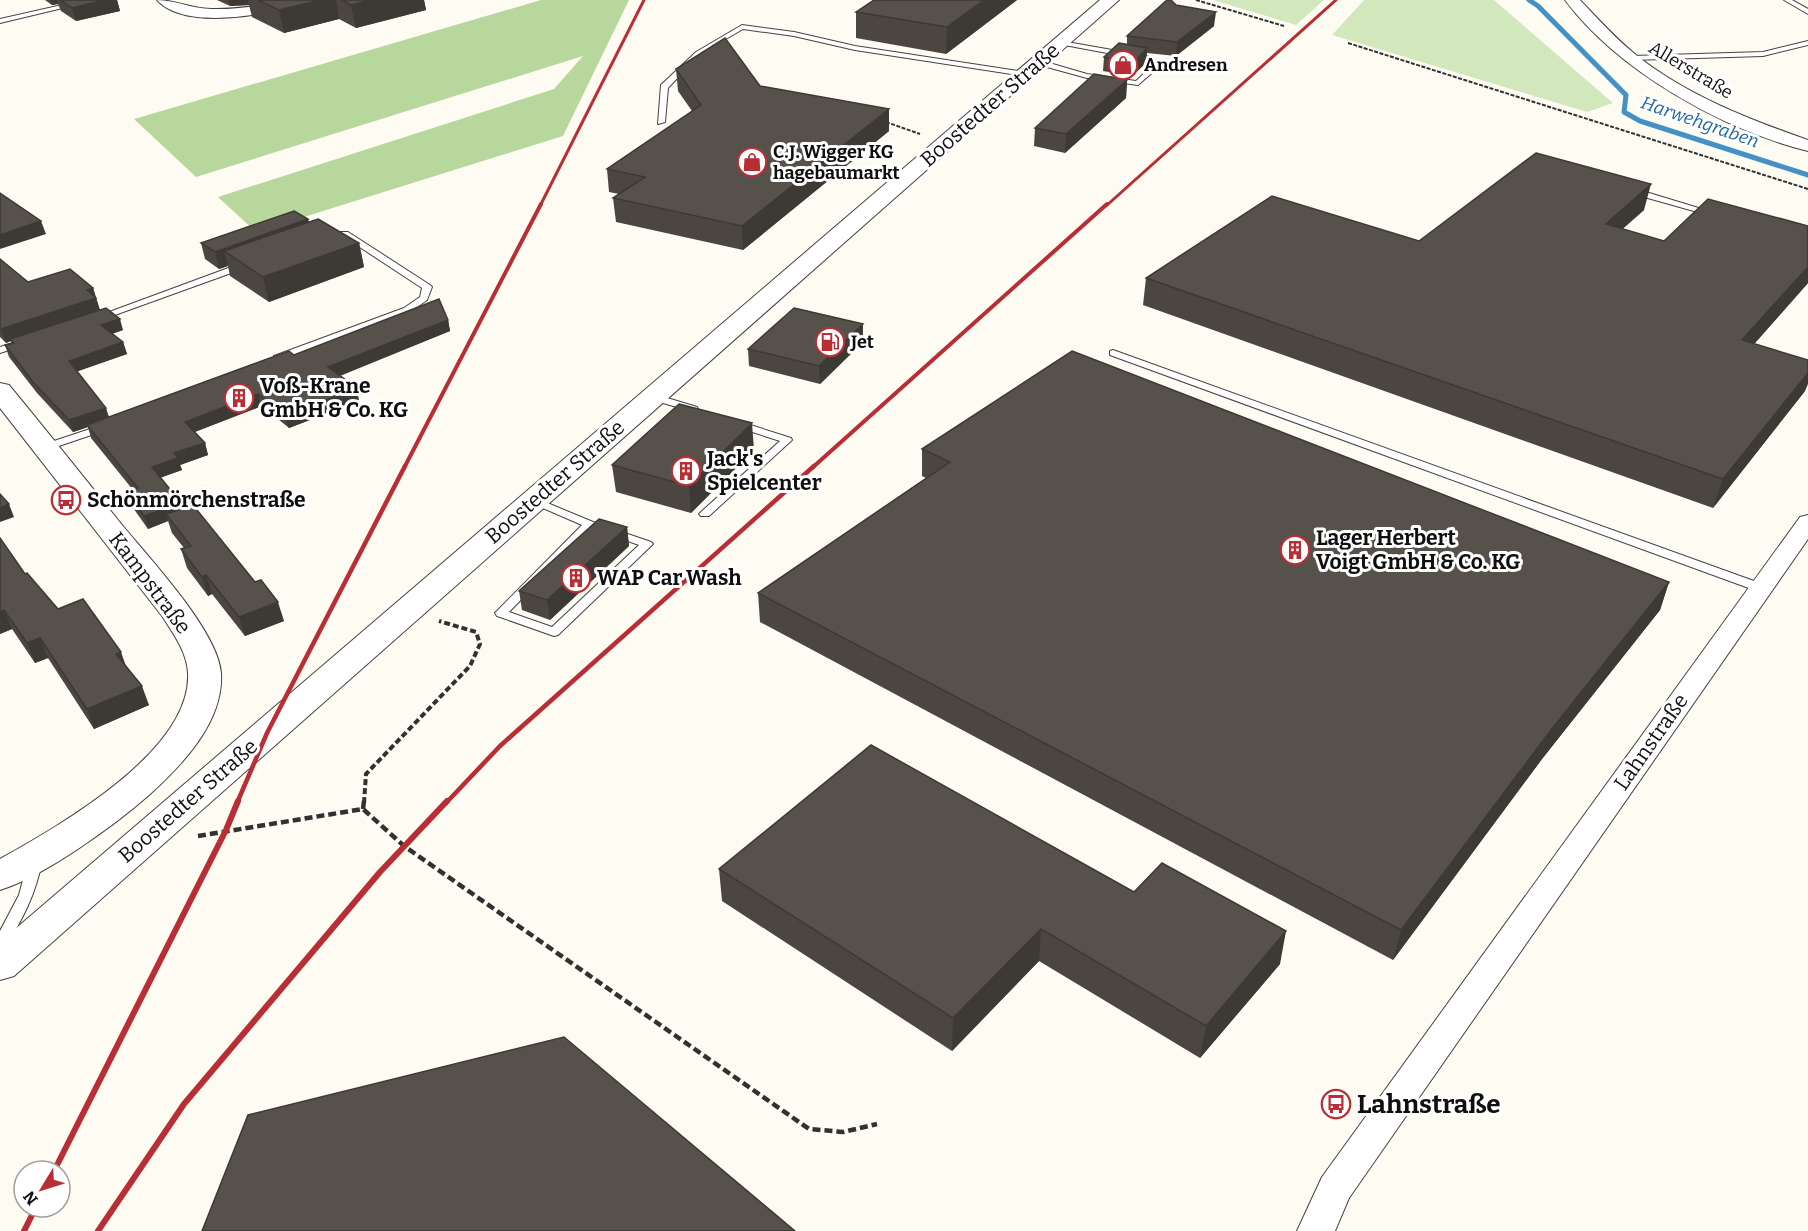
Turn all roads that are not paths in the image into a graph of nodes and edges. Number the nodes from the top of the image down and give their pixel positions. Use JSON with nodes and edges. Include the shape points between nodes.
{"nodes":[{"id":1,"x":93,"y":0,"type":"edge"},
{"id":2,"x":164,"y":0,"type":"edge"},
{"id":3,"x":308,"y":0,"type":"edge"},
{"id":4,"x":1110,"y":0,"type":"edge"},
{"id":5,"x":1572,"y":0,"type":"edge"},
{"id":6,"x":1787,"y":0,"type":"edge"},
{"id":7,"x":1808,"y":12,"type":"edge"},
{"id":8,"x":0,"y":21,"type":"edge"},
{"id":9,"x":1061,"y":43,"type":"junction"},
{"id":10,"x":1808,"y":43,"type":"edge"},
{"id":11,"x":1632,"y":58,"type":"junction"},
{"id":12,"x":1032,"y":68,"type":"junction"},
{"id":13,"x":661,"y":122,"type":"dead end"},
{"id":14,"x":1808,"y":146,"type":"edge"},
{"id":15,"x":1623,"y":189,"type":"edge"},
{"id":16,"x":1715,"y":214,"type":"edge"},
{"id":17,"x":320,"y":238,"type":"edge"},
{"id":18,"x":255,"y":261,"type":"edge"},
{"id":19,"x":91,"y":320,"type":"edge"},
{"id":20,"x":30,"y":340,"type":"edge"},
{"id":21,"x":0,"y":350,"type":"edge"},
{"id":22,"x":1113,"y":353,"type":"dead end"},
{"id":23,"x":262,"y":364,"type":"edge"},
{"id":24,"x":0,"y":391,"type":"edge"},
{"id":25,"x":654,"y":397,"type":"junction"},
{"id":26,"x":699,"y":411,"type":"edge"},
{"id":27,"x":732,"y":422,"type":"edge"},
{"id":28,"x":115,"y":424,"type":"edge"},
{"id":29,"x":43,"y":448,"type":"junction"},
{"id":30,"x":534,"y":500,"type":"junction"},
{"id":31,"x":705,"y":514,"type":"dead end"},
{"id":32,"x":1808,"y":522,"type":"edge"},
{"id":33,"x":589,"y":524,"type":"junction"},
{"id":34,"x":1761,"y":588,"type":"junction"},
{"id":35,"x":35,"y":857,"type":"junction"},
{"id":36,"x":0,"y":876,"type":"edge"},
{"id":37,"x":0,"y":943,"type":"edge"},
{"id":38,"x":0,"y":965,"type":"edge"},
{"id":39,"x":1316,"y":1231,"type":"edge"}],
"edges":[{"from":1,"to":8,"type":"lane"},
{"from":2,"to":3,"type":"street","via":[[185,10],[212,13],[274,8]]},
{"from":4,"to":9,"type":"street","name":"Boostedter Straße"},
{"from":5,"to":11,"type":"street","name":"Allerstraße","via":[[1610,41]]},
{"from":6,"to":7,"type":"lane"},
{"from":9,"to":12,"type":"street","name":"Boostedter Straße"},
{"from":9,"to":12,"type":"lane","via":[[1152,58],[1157,65],[1138,82]]},
{"from":10,"to":11,"type":"lane","via":[[1762,54]]},
{"from":11,"to":14,"type":"street","name":"Allerstraße","via":[[1699,102]]},
{"from":12,"to":13,"type":"lane","via":[[855,48],[742,27],[698,53],[664,87]]},
{"from":12,"to":25,"type":"street","name":"Boostedter Straße"},
{"from":15,"to":16,"type":"lane"},
{"from":17,"to":23,"type":"lane","via":[[348,235],[428,287],[424,298],[407,310]]},
{"from":18,"to":19,"type":"lane"},
{"from":20,"to":21,"type":"lane"},
{"from":22,"to":34,"type":"lane"},
{"from":24,"to":29,"type":"street","name":"Kampstraße"},
{"from":25,"to":26,"type":"lane"},
{"from":25,"to":30,"type":"street","name":"Boostedter Straße"},
{"from":27,"to":31,"type":"lane","via":[[787,440]]},
{"from":28,"to":29,"type":"lane"},
{"from":29,"to":35,"type":"street","name":"Kampstraße","via":[[174,610],[203,660],[205,677],[196,712],[184,734],[154,770],[77,832]]},
{"from":30,"to":33,"type":"lane"},
{"from":30,"to":38,"type":"street","name":"Boostedter Straße"},
{"from":32,"to":34,"type":"street","name":"Lahnstraße"},
{"from":33,"to":33,"type":"lane","via":[[525,588],[501,613],[554,632],[647,543]]},
{"from":34,"to":39,"type":"street","name":"Lahnstraße","via":[[1335,1188]]},
{"from":35,"to":36,"type":"street"},
{"from":35,"to":37,"type":"lane","via":[[27,897]]}]}
